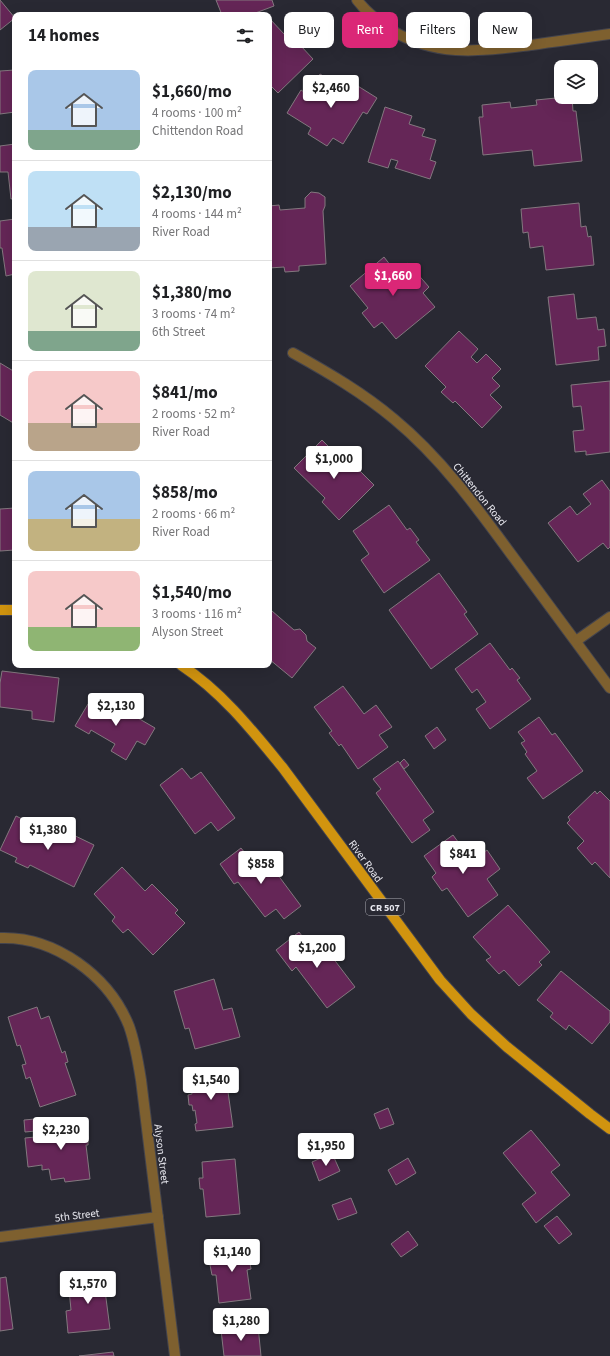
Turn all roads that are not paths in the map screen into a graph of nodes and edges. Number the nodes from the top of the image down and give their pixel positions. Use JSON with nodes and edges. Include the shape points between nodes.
{"nodes":[{"id":1,"x":357,"y":0,"type":"edge"},
{"id":2,"x":610,"y":34,"type":"edge"},
{"id":3,"x":293,"y":353,"type":"dead end"},
{"id":4,"x":0,"y":610,"type":"edge"},
{"id":5,"x":12,"y":610,"type":"edge"},
{"id":6,"x":610,"y":617,"type":"edge"},
{"id":7,"x":576,"y":641,"type":"junction"},
{"id":8,"x":186,"y":668,"type":"edge"},
{"id":9,"x":610,"y":688,"type":"edge"},
{"id":10,"x":0,"y":938,"type":"edge"},
{"id":11,"x":610,"y":1129,"type":"edge"},
{"id":12,"x":158,"y":1217,"type":"junction"},
{"id":13,"x":0,"y":1237,"type":"edge"},
{"id":14,"x":175,"y":1356,"type":"edge"}],
"edges":[{"from":1,"to":2,"type":"street","via":[[381,23],[406,39],[457,51],[484,51]]},
{"from":3,"to":7,"type":"street","name":"Chittendon Road","via":[[362,394],[396,420],[426,448],[479,510]]},
{"from":4,"to":5,"type":"main road"},
{"from":6,"to":7,"type":"street"},
{"from":7,"to":9,"type":"street","name":"Chittendon Road"},
{"from":8,"to":11,"type":"main road","name":"River Road","number":"CR 507","via":[[230,705],[258,737],[440,980],[471,1014]]},
{"from":10,"to":12,"type":"street","name":"Alyson Street","via":[[37,943],[62,953],[87,969],[117,1003],[137,1052]]},
{"from":12,"to":13,"type":"street","name":"5th Street"},
{"from":12,"to":14,"type":"street","name":"Alyson Street"}]}
